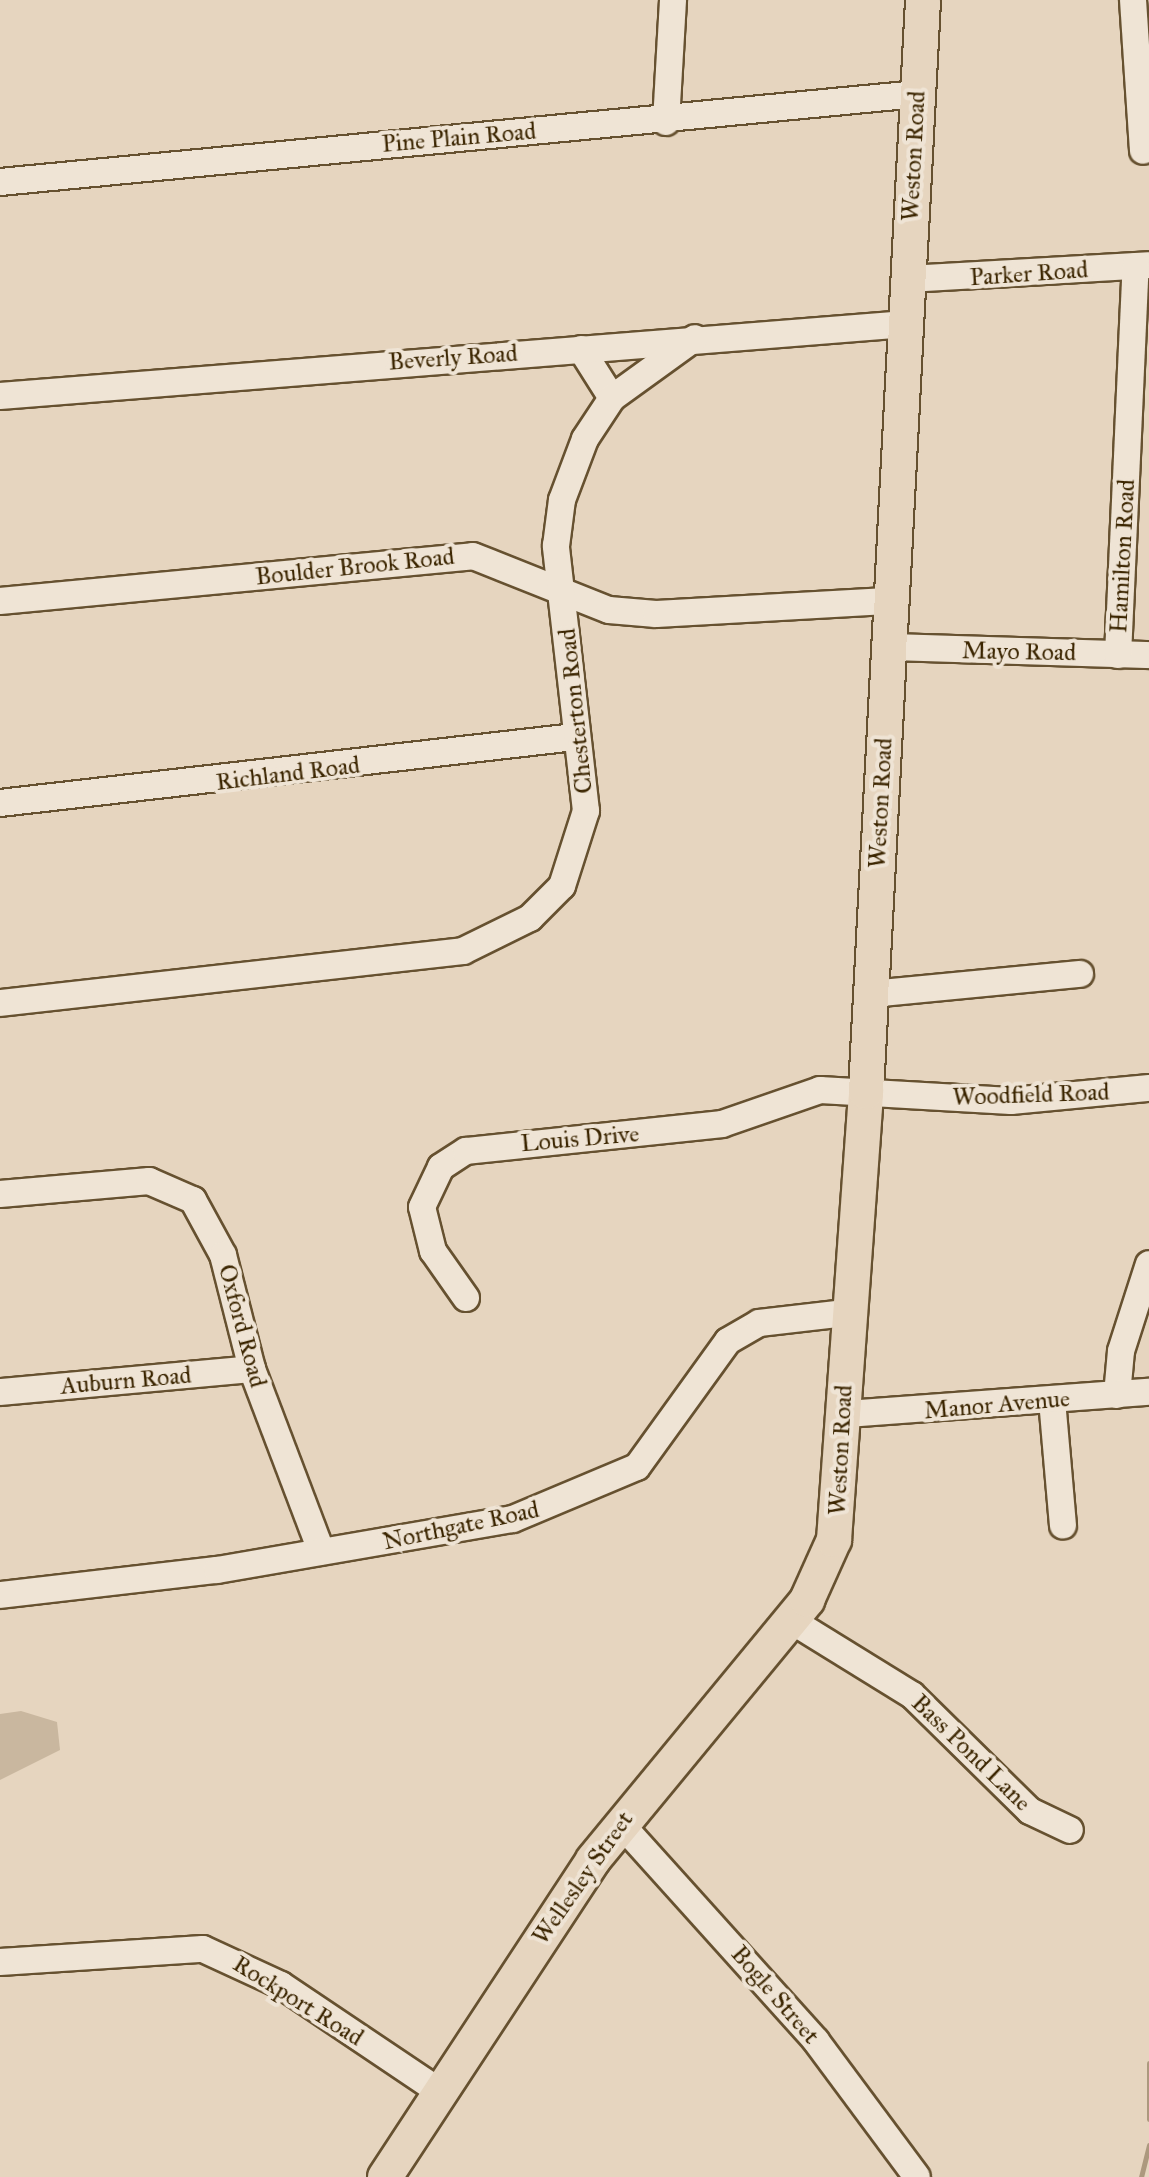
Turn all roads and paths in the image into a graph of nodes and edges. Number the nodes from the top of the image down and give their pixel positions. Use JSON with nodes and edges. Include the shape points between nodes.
{"nodes":[{"id":1,"x":673,"y":0,"type":"edge"},
{"id":2,"x":923,"y":0,"type":"edge"},
{"id":3,"x":1133,"y":0,"type":"edge"},
{"id":4,"x":1144,"y":64,"type":"edge"},
{"id":5,"x":918,"y":94,"type":"junction"},
{"id":6,"x":666,"y":122,"type":"junction"},
{"id":7,"x":1143,"y":151,"type":"dead end"},
{"id":8,"x":0,"y":182,"type":"edge"},
{"id":9,"x":1142,"y":266,"type":"edge"},
{"id":10,"x":908,"y":279,"type":"junction"},
{"id":11,"x":906,"y":324,"type":"junction"},
{"id":12,"x":695,"y":338,"type":"junction"},
{"id":13,"x":581,"y":349,"type":"junction"},
{"id":14,"x":0,"y":396,"type":"edge"},
{"id":15,"x":612,"y":398,"type":"junction"},
{"id":16,"x":563,"y":593,"type":"junction"},
{"id":17,"x":0,"y":601,"type":"edge"},
{"id":18,"x":892,"y":601,"type":"junction"},
{"id":19,"x":889,"y":647,"type":"junction"},
{"id":20,"x":1118,"y":655,"type":"junction"},
{"id":21,"x":1149,"y":655,"type":"edge"},
{"id":22,"x":575,"y":737,"type":"junction"},
{"id":23,"x":0,"y":803,"type":"edge"},
{"id":24,"x":1080,"y":974,"type":"dead end"},
{"id":25,"x":871,"y":994,"type":"junction"},
{"id":26,"x":0,"y":1003,"type":"edge"},
{"id":27,"x":1149,"y":1088,"type":"edge"},
{"id":28,"x":866,"y":1092,"type":"junction"},
{"id":29,"x":0,"y":1194,"type":"edge"},
{"id":30,"x":1149,"y":1264,"type":"edge"},
{"id":31,"x":466,"y":1298,"type":"dead end"},
{"id":32,"x":845,"y":1313,"type":"junction"},
{"id":33,"x":252,"y":1369,"type":"junction"},
{"id":34,"x":0,"y":1392,"type":"edge"},
{"id":35,"x":1149,"y":1392,"type":"edge"},
{"id":36,"x":1117,"y":1395,"type":"junction"},
{"id":37,"x":1052,"y":1400,"type":"junction"},
{"id":38,"x":846,"y":1414,"type":"junction"},
{"id":39,"x":1063,"y":1526,"type":"dead end"},
{"id":40,"x":321,"y":1551,"type":"junction"},
{"id":41,"x":0,"y":1595,"type":"edge"},
{"id":42,"x":800,"y":1610,"type":"junction"},
{"id":43,"x":620,"y":1823,"type":"junction"},
{"id":44,"x":1070,"y":1830,"type":"dead end"},
{"id":45,"x":0,"y":1962,"type":"edge"},
{"id":46,"x":440,"y":2092,"type":"junction"},
{"id":47,"x":385,"y":2177,"type":"edge"},
{"id":48,"x":917,"y":2177,"type":"edge"}],
"edges":[{"from":1,"to":6,"type":"street"},
{"from":2,"to":5,"type":"main road","name":"Weston Road"},
{"from":3,"to":4,"type":"street"},
{"from":4,"to":7,"type":"street"},
{"from":5,"to":6,"type":"street","name":"Pine Plain Road"},
{"from":5,"to":10,"type":"main road","name":"Weston Road"},
{"from":6,"to":8,"type":"street","name":"Pine Plain Road"},
{"from":9,"to":10,"type":"street","name":"Parker Road"},
{"from":9,"to":20,"type":"street","name":"Hamilton Road"},
{"from":10,"to":11,"type":"main road","name":"Weston Road"},
{"from":11,"to":12,"type":"street","name":"Beverly Road"},
{"from":11,"to":18,"type":"main road","name":"Weston Road"},
{"from":12,"to":13,"type":"street","name":"Beverly Road"},
{"from":12,"to":15,"type":"street","name":"Chesterton Road"},
{"from":13,"to":14,"type":"street","name":"Beverly Road"},
{"from":13,"to":15,"type":"street"},
{"from":15,"to":16,"type":"street","name":"Chesterton Road","via":[[585,439],[562,500],[556,546]]},
{"from":16,"to":17,"type":"street","name":"Boulder Brook Road","via":[[510,565],[473,556]]},
{"from":16,"to":18,"type":"street","name":"Boulder Brook Road","via":[[609,610],[656,614]]},
{"from":16,"to":22,"type":"street","name":"Chesterton Road"},
{"from":18,"to":19,"type":"main road","name":"Weston Road"},
{"from":19,"to":20,"type":"street","name":"Mayo Road"},
{"from":19,"to":25,"type":"main road","name":"Weston Road"},
{"from":20,"to":21,"type":"street","name":"Mayo Road"},
{"from":22,"to":23,"type":"street","name":"Richland Road"},
{"from":22,"to":26,"type":"street","name":"Chesterton Road","via":[[586,811],[562,886],[530,918],[473,946]]},
{"from":24,"to":25,"type":"street"},
{"from":25,"to":28,"type":"main road","name":"Weston Road"},
{"from":27,"to":28,"type":"street","name":"Woodfield Road","via":[[1011,1101]]},
{"from":28,"to":31,"type":"street","name":"Louis Drive","via":[[801,1093],[722,1124],[452,1157],[432,1179],[423,1220],[433,1251]]},
{"from":28,"to":32,"type":"main road","name":"Weston Road"},
{"from":29,"to":33,"type":"street","name":"Oxford Road","via":[[127,1180],[159,1181],[183,1192],[223,1255]]},
{"from":30,"to":36,"type":"street","via":[[1121,1351]]},
{"from":32,"to":38,"type":"main road","name":"Weston Road"},
{"from":32,"to":40,"type":"street","name":"Northgate Road","via":[[759,1323],[728,1341],[637,1467],[595,1491],[513,1519]]},
{"from":33,"to":34,"type":"street","name":"Auburn Road"},
{"from":33,"to":40,"type":"street","name":"Oxford Road"},
{"from":35,"to":36,"type":"street","name":"Manor Avenue"},
{"from":36,"to":37,"type":"street","name":"Manor Avenue"},
{"from":37,"to":38,"type":"street","name":"Manor Avenue"},
{"from":37,"to":39,"type":"street"},
{"from":38,"to":42,"type":"main road","name":"Weston Road","via":[[836,1530]]},
{"from":40,"to":41,"type":"street","name":"Northgate Road"},
{"from":42,"to":43,"type":"main road","name":"Wellesley Street"},
{"from":42,"to":44,"type":"street","name":"Bass Pond Lane","via":[[912,1695],[1030,1811]]},
{"from":43,"to":46,"type":"main road","name":"Wellesley Street"},
{"from":43,"to":48,"type":"street","name":"Bogle Street","via":[[816,2041]]},
{"from":45,"to":46,"type":"street","name":"Rockport Road","via":[[155,1947],[203,1949],[281,1985]]},
{"from":46,"to":47,"type":"main road","name":"Wellesley Street"}]}
